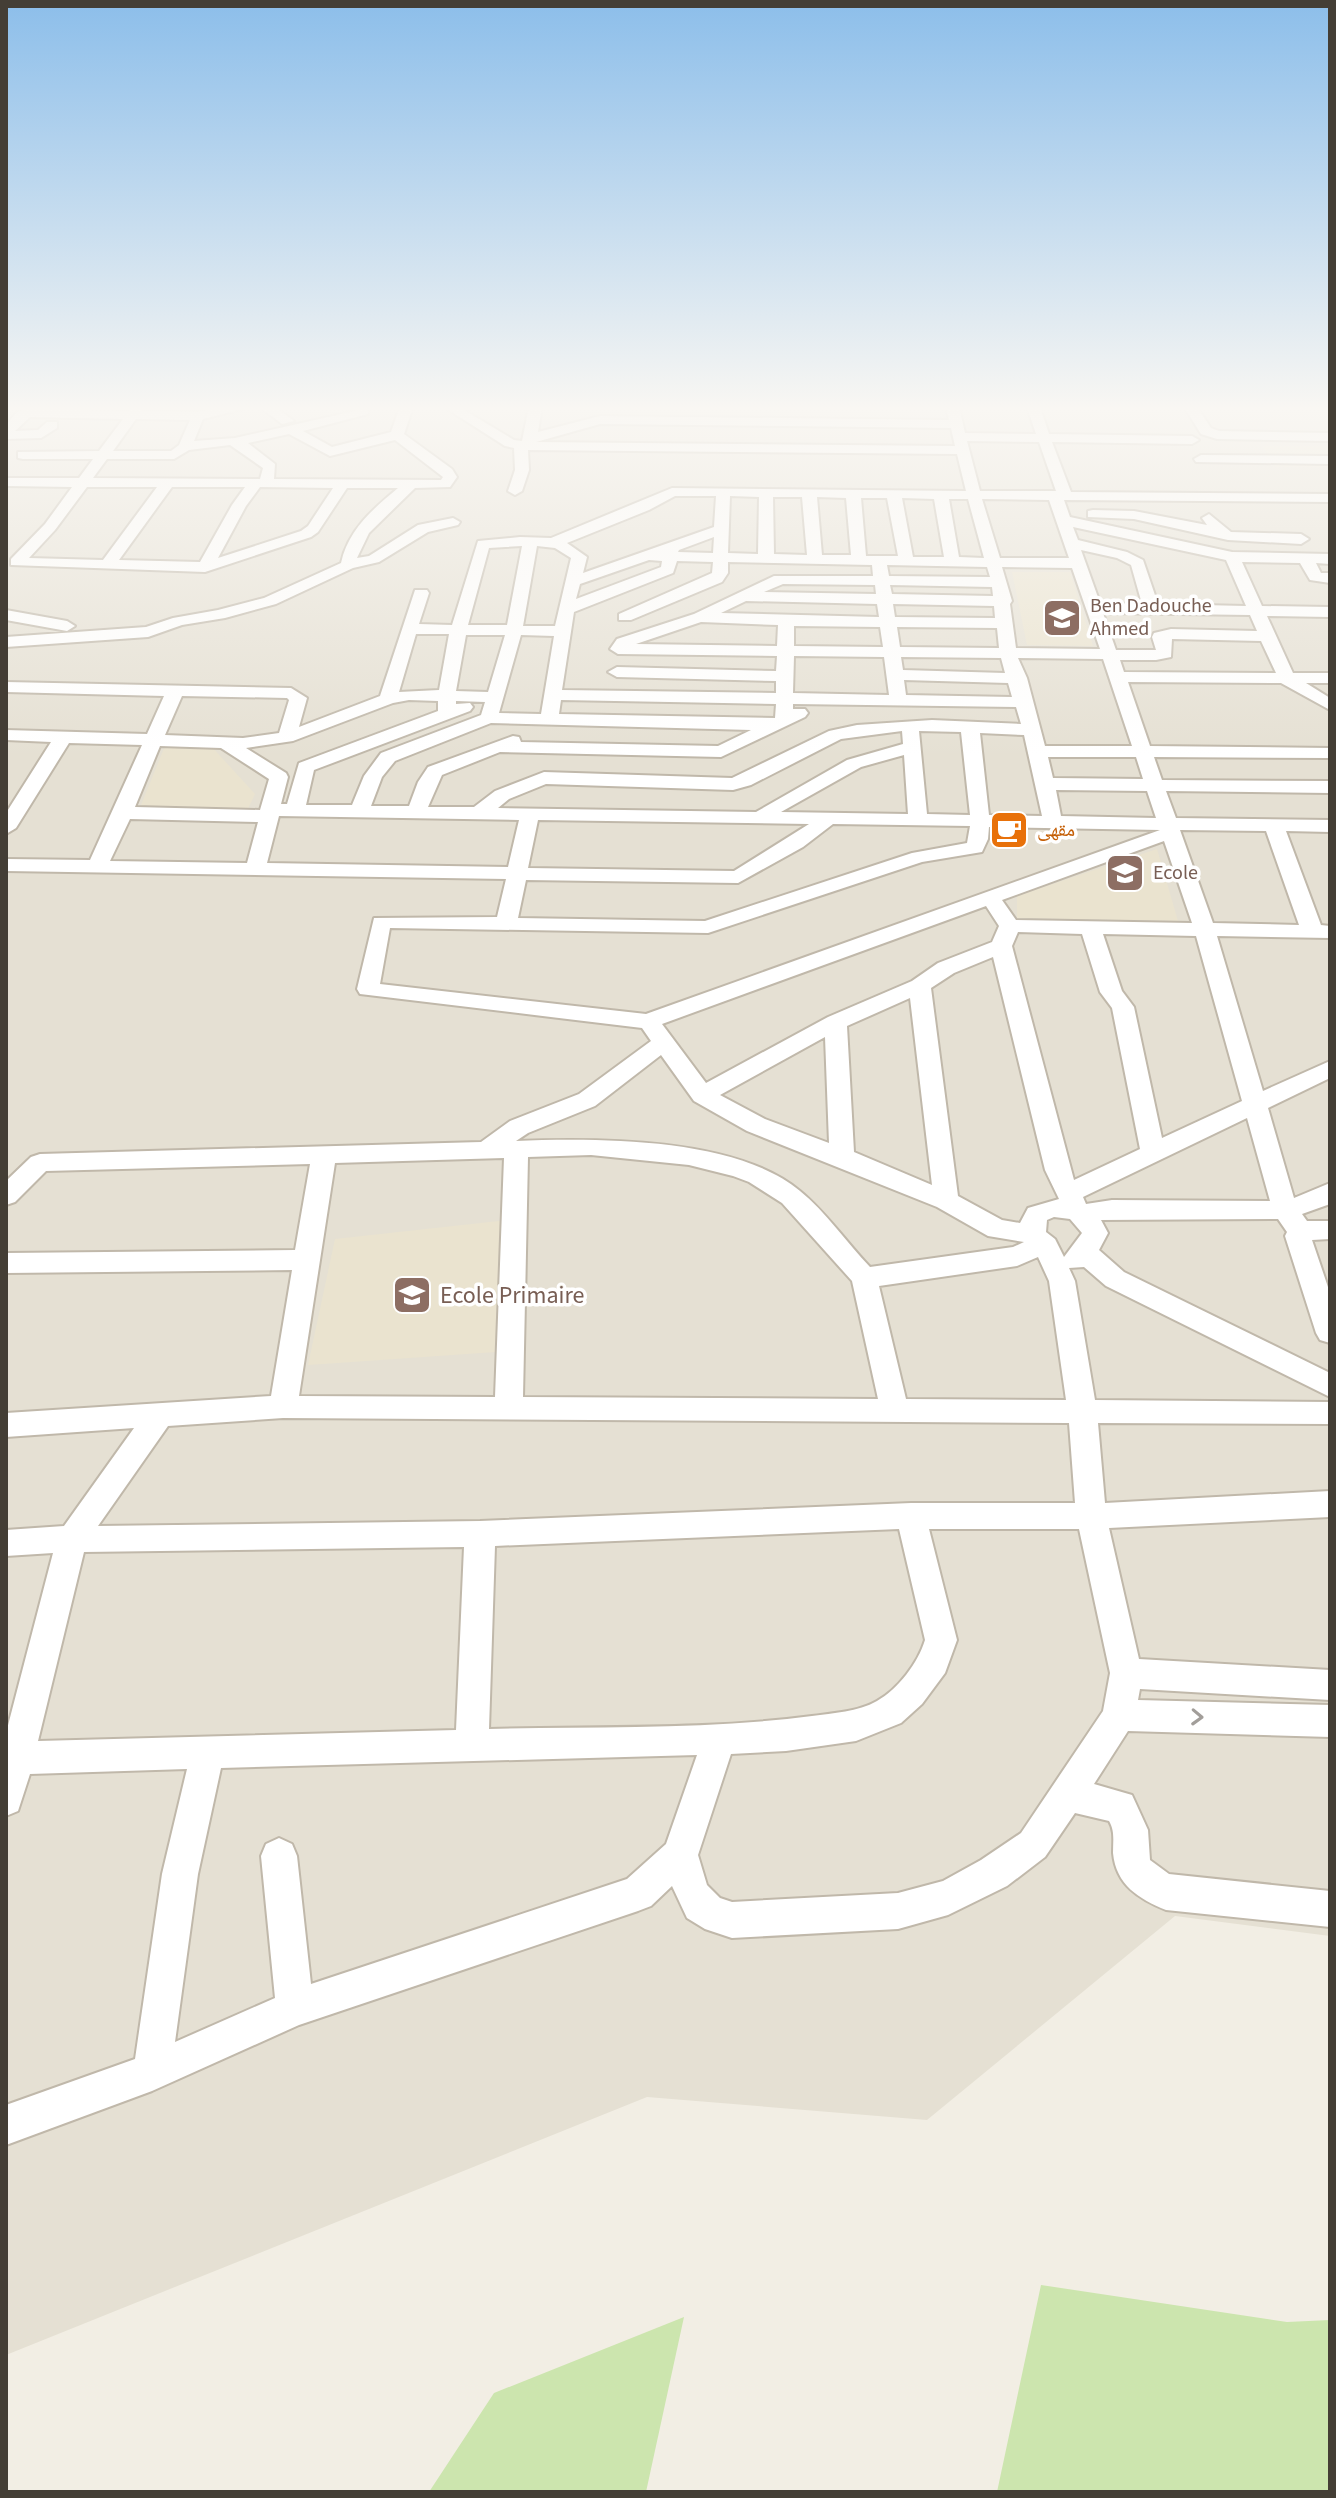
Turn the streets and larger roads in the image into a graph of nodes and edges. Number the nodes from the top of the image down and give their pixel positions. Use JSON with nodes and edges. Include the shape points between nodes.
{"nodes":[{"id":1,"x":52,"y":524,"type":"edge"},
{"id":2,"x":138,"y":524,"type":"edge"},
{"id":3,"x":229,"y":524,"type":"edge"},
{"id":4,"x":317,"y":524,"type":"edge"},
{"id":5,"x":370,"y":524,"type":"edge"},
{"id":6,"x":445,"y":524,"type":"edge"},
{"id":7,"x":602,"y":524,"type":"edge"},
{"id":8,"x":721,"y":524,"type":"edge"},
{"id":9,"x":768,"y":524,"type":"edge"},
{"id":10,"x":812,"y":524,"type":"edge"},
{"id":11,"x":856,"y":524,"type":"edge"},
{"id":12,"x":899,"y":524,"type":"edge"},
{"id":13,"x":946,"y":524,"type":"edge"},
{"id":14,"x":983,"y":524,"type":"edge"},
{"id":15,"x":1065,"y":524,"type":"edge"},
{"id":16,"x":1090,"y":524,"type":"edge"},
{"id":17,"x":1173,"y":524,"type":"edge"},
{"id":18,"x":1214,"y":524,"type":"edge"},
{"id":19,"x":1292,"y":524,"type":"edge"},
{"id":20,"x":720,"y":530,"type":"junction"},
{"id":21,"x":1219,"y":532,"type":"junction"},
{"id":22,"x":1301,"y":539,"type":"junction"},
{"id":23,"x":530,"y":543,"type":"junction"},
{"id":24,"x":553,"y":543,"type":"junction"},
{"id":25,"x":1072,"y":543,"type":"junction"},
{"id":26,"x":670,"y":553,"type":"junction"},
{"id":27,"x":719,"y":557,"type":"junction"},
{"id":28,"x":1232,"y":557,"type":"junction"},
{"id":29,"x":771,"y":558,"type":"junction"},
{"id":30,"x":1316,"y":558,"type":"edge"},
{"id":31,"x":815,"y":559,"type":"junction"},
{"id":32,"x":859,"y":560,"type":"junction"},
{"id":33,"x":879,"y":560,"type":"junction"},
{"id":34,"x":906,"y":560,"type":"junction"},
{"id":35,"x":16,"y":562,"type":"junction"},
{"id":36,"x":952,"y":562,"type":"junction"},
{"id":37,"x":995,"y":563,"type":"junction"},
{"id":38,"x":1080,"y":563,"type":"junction"},
{"id":39,"x":108,"y":564,"type":"junction"},
{"id":40,"x":348,"y":565,"type":"junction"},
{"id":41,"x":205,"y":567,"type":"junction"},
{"id":42,"x":6,"y":577,"type":"edge"},
{"id":43,"x":1330,"y":578,"type":"edge"},
{"id":44,"x":780,"y":579,"type":"junction"},
{"id":45,"x":882,"y":579,"type":"junction"},
{"id":46,"x":571,"y":582,"type":"junction"},
{"id":47,"x":999,"y":582,"type":"junction"},
{"id":48,"x":421,"y":593,"type":"dead end"},
{"id":49,"x":744,"y":597,"type":"junction"},
{"id":50,"x":886,"y":600,"type":"junction"},
{"id":51,"x":1004,"y":601,"type":"junction"},
{"id":52,"x":587,"y":603,"type":"junction"},
{"id":53,"x":1097,"y":608,"type":"junction"},
{"id":54,"x":566,"y":609,"type":"junction"},
{"id":55,"x":1151,"y":609,"type":"junction"},
{"id":56,"x":1258,"y":611,"type":"junction"},
{"id":57,"x":1330,"y":612,"type":"edge"},
{"id":58,"x":6,"y":615,"type":"edge"},
{"id":59,"x":625,"y":617,"type":"junction"},
{"id":60,"x":700,"y":617,"type":"junction"},
{"id":61,"x":786,"y":621,"type":"junction"},
{"id":62,"x":890,"y":621,"type":"junction"},
{"id":63,"x":1006,"y":623,"type":"junction"},
{"id":64,"x":409,"y":629,"type":"junction"},
{"id":65,"x":461,"y":629,"type":"junction"},
{"id":66,"x":513,"y":630,"type":"junction"},
{"id":67,"x":562,"y":631,"type":"junction"},
{"id":68,"x":95,"y":633,"type":"junction"},
{"id":69,"x":1267,"y":636,"type":"junction"},
{"id":70,"x":6,"y":642,"type":"edge"},
{"id":71,"x":622,"y":648,"type":"junction"},
{"id":72,"x":786,"y":652,"type":"junction"},
{"id":73,"x":892,"y":652,"type":"junction"},
{"id":74,"x":1008,"y":654,"type":"junction"},
{"id":75,"x":1111,"y":656,"type":"junction"},
{"id":76,"x":617,"y":672,"type":"junction"},
{"id":77,"x":895,"y":675,"type":"junction"},
{"id":78,"x":785,"y":676,"type":"junction"},
{"id":79,"x":1119,"y":677,"type":"junction"},
{"id":80,"x":1018,"y":678,"type":"junction"},
{"id":81,"x":1330,"y":678,"type":"edge"},
{"id":82,"x":1287,"y":679,"type":"junction"},
{"id":83,"x":6,"y":687,"type":"edge"},
{"id":84,"x":175,"y":691,"type":"junction"},
{"id":85,"x":555,"y":695,"type":"junction"},
{"id":86,"x":613,"y":696,"type":"junction"},
{"id":87,"x":497,"y":697,"type":"junction"},
{"id":88,"x":388,"y":699,"type":"junction"},
{"id":89,"x":783,"y":699,"type":"junction"},
{"id":90,"x":835,"y":699,"type":"junction"},
{"id":91,"x":898,"y":700,"type":"junction"},
{"id":92,"x":1023,"y":702,"type":"junction"},
{"id":93,"x":447,"y":704,"type":"junction"},
{"id":94,"x":1330,"y":705,"type":"edge"},
{"id":95,"x":489,"y":718,"type":"junction"},
{"id":96,"x":552,"y":721,"type":"junction"},
{"id":97,"x":776,"y":722,"type":"junction"},
{"id":98,"x":911,"y":728,"type":"junction"},
{"id":99,"x":970,"y":728,"type":"junction"},
{"id":100,"x":1032,"y":730,"type":"junction"},
{"id":101,"x":6,"y":735,"type":"edge"},
{"id":102,"x":64,"y":736,"type":"junction"},
{"id":103,"x":287,"y":737,"type":"junction"},
{"id":104,"x":152,"y":740,"type":"junction"},
{"id":105,"x":226,"y":743,"type":"junction"},
{"id":106,"x":500,"y":747,"type":"junction"},
{"id":107,"x":911,"y":749,"type":"junction"},
{"id":108,"x":1144,"y":750,"type":"junction"},
{"id":109,"x":1038,"y":751,"type":"junction"},
{"id":110,"x":668,"y":752,"type":"junction"},
{"id":111,"x":1330,"y":753,"type":"edge"},
{"id":112,"x":306,"y":767,"type":"junction"},
{"id":113,"x":279,"y":777,"type":"junction"},
{"id":114,"x":667,"y":780,"type":"junction"},
{"id":115,"x":697,"y":782,"type":"junction"},
{"id":116,"x":1046,"y":784,"type":"junction"},
{"id":117,"x":1157,"y":785,"type":"junction"},
{"id":118,"x":1330,"y":787,"type":"edge"},
{"id":119,"x":295,"y":809,"type":"junction"},
{"id":120,"x":360,"y":810,"type":"junction"},
{"id":121,"x":417,"y":811,"type":"junction"},
{"id":122,"x":480,"y":812,"type":"junction"},
{"id":123,"x":125,"y":813,"type":"junction"},
{"id":124,"x":269,"y":813,"type":"junction"},
{"id":125,"x":530,"y":814,"type":"junction"},
{"id":126,"x":692,"y":817,"type":"junction"},
{"id":127,"x":759,"y":818,"type":"junction"},
{"id":128,"x":826,"y":820,"type":"junction"},
{"id":129,"x":918,"y":820,"type":"junction"},
{"id":130,"x":979,"y":822,"type":"junction"},
{"id":131,"x":1053,"y":823,"type":"junction"},
{"id":132,"x":1274,"y":826,"type":"junction"},
{"id":133,"x":1330,"y":826,"type":"edge"},
{"id":134,"x":6,"y":828,"type":"edge"},
{"id":135,"x":1170,"y":828,"type":"junction"},
{"id":136,"x":6,"y":865,"type":"edge"},
{"id":137,"x":97,"y":867,"type":"junction"},
{"id":138,"x":255,"y":870,"type":"junction"},
{"id":139,"x":516,"y":875,"type":"junction"},
{"id":140,"x":738,"y":877,"type":"junction"},
{"id":141,"x":989,"y":896,"type":"junction"},
{"id":142,"x":749,"y":911,"type":"junction"},
{"id":143,"x":506,"y":924,"type":"junction"},
{"id":144,"x":1090,"y":927,"type":"junction"},
{"id":145,"x":1204,"y":928,"type":"junction"},
{"id":146,"x":1321,"y":932,"type":"edge"},
{"id":147,"x":1006,"y":936,"type":"junction"},
{"id":148,"x":920,"y":986,"type":"junction"},
{"id":149,"x":648,"y":1021,"type":"junction"},
{"id":150,"x":836,"y":1022,"type":"junction"},
{"id":151,"x":664,"y":1042,"type":"junction"},
{"id":152,"x":1330,"y":1069,"type":"edge"},
{"id":153,"x":702,"y":1095,"type":"junction"},
{"id":154,"x":1254,"y":1104,"type":"junction"},
{"id":155,"x":516,"y":1151,"type":"junction"},
{"id":156,"x":484,"y":1152,"type":"junction"},
{"id":157,"x":1153,"y":1152,"type":"junction"},
{"id":158,"x":324,"y":1154,"type":"junction"},
{"id":159,"x":842,"y":1157,"type":"junction"},
{"id":160,"x":1057,"y":1170,"type":"junction"},
{"id":161,"x":1330,"y":1192,"type":"edge"},
{"id":162,"x":6,"y":1196,"type":"edge"},
{"id":163,"x":946,"y":1201,"type":"junction"},
{"id":164,"x":1076,"y":1206,"type":"junction"},
{"id":165,"x":1044,"y":1209,"type":"junction"},
{"id":166,"x":1293,"y":1221,"type":"junction"},
{"id":167,"x":1330,"y":1230,"type":"edge"},
{"id":168,"x":1041,"y":1242,"type":"junction"},
{"id":169,"x":1081,"y":1250,"type":"junction"},
{"id":170,"x":307,"y":1260,"type":"junction"},
{"id":171,"x":6,"y":1263,"type":"edge"},
{"id":172,"x":864,"y":1278,"type":"junction"},
{"id":173,"x":1062,"y":1281,"type":"junction"},
{"id":174,"x":1330,"y":1333,"type":"edge"},
{"id":175,"x":1330,"y":1386,"type":"edge"},
{"id":176,"x":283,"y":1407,"type":"junction"},
{"id":177,"x":509,"y":1407,"type":"junction"},
{"id":178,"x":894,"y":1409,"type":"junction"},
{"id":179,"x":1082,"y":1409,"type":"junction"},
{"id":180,"x":161,"y":1413,"type":"junction"},
{"id":181,"x":1330,"y":1413,"type":"edge"},
{"id":182,"x":6,"y":1425,"type":"edge"},
{"id":183,"x":1330,"y":1504,"type":"edge"},
{"id":184,"x":911,"y":1516,"type":"junction"},
{"id":185,"x":1091,"y":1516,"type":"junction"},
{"id":186,"x":480,"y":1534,"type":"junction"},
{"id":187,"x":72,"y":1539,"type":"junction"},
{"id":188,"x":6,"y":1543,"type":"edge"},
{"id":189,"x":1126,"y":1673,"type":"junction"},
{"id":190,"x":1330,"y":1685,"type":"edge"},
{"id":191,"x":1119,"y":1715,"type":"junction"},
{"id":192,"x":1330,"y":1721,"type":"edge"},
{"id":193,"x":719,"y":1739,"type":"junction"},
{"id":194,"x":472,"y":1746,"type":"junction"},
{"id":195,"x":207,"y":1754,"type":"junction"},
{"id":196,"x":12,"y":1758,"type":"edge"},
{"id":197,"x":1069,"y":1795,"type":"junction"},
{"id":198,"x":6,"y":1799,"type":"edge"},
{"id":199,"x":680,"y":1855,"type":"junction"},
{"id":200,"x":279,"y":1856,"type":"dead end"},
{"id":201,"x":1330,"y":1909,"type":"edge"},
{"id":202,"x":295,"y":2008,"type":"junction"},
{"id":203,"x":152,"y":2072,"type":"junction"},
{"id":204,"x":6,"y":2125,"type":"edge"}],
"edges":[{"from":1,"to":35,"type":"street"},
{"from":2,"to":39,"type":"street"},
{"from":3,"to":41,"type":"street"},
{"from":4,"to":41,"type":"street","via":[[306,534]]},
{"from":5,"to":40,"type":"street","via":[[348,555]]},
{"from":6,"to":40,"type":"street","via":[[423,528],[374,559]]},
{"from":7,"to":24,"type":"street"},
{"from":8,"to":20,"type":"street"},
{"from":9,"to":29,"type":"street"},
{"from":10,"to":31,"type":"street"},
{"from":11,"to":32,"type":"street"},
{"from":12,"to":34,"type":"street"},
{"from":13,"to":36,"type":"street"},
{"from":14,"to":37,"type":"street"},
{"from":15,"to":25,"type":"street"},
{"from":16,"to":28,"type":"street"},
{"from":17,"to":21,"type":"street"},
{"from":18,"to":21,"type":"street"},
{"from":19,"to":22,"type":"street"},
{"from":20,"to":26,"type":"street"},
{"from":20,"to":27,"type":"street"},
{"from":21,"to":22,"type":"street"},
{"from":22,"to":30,"type":"street"},
{"from":23,"to":24,"type":"street"},
{"from":23,"to":65,"type":"street","via":[[483,544]]},
{"from":23,"to":66,"type":"street"},
{"from":24,"to":46,"type":"street","via":[[577,553]]},
{"from":25,"to":38,"type":"street"},
{"from":25,"to":55,"type":"street","via":[[1138,563]]},
{"from":26,"to":27,"type":"street"},
{"from":26,"to":46,"type":"street"},
{"from":26,"to":52,"type":"street","via":[[668,570]]},
{"from":27,"to":29,"type":"street"},
{"from":27,"to":59,"type":"street","via":[[716,579]]},
{"from":28,"to":30,"type":"street"},
{"from":28,"to":56,"type":"street"},
{"from":29,"to":31,"type":"street"},
{"from":29,"to":44,"type":"street"},
{"from":30,"to":43,"type":"street","via":[[1316,577]]},
{"from":31,"to":32,"type":"street"},
{"from":32,"to":33,"type":"street"},
{"from":33,"to":34,"type":"street"},
{"from":33,"to":45,"type":"street"},
{"from":34,"to":36,"type":"street"},
{"from":35,"to":39,"type":"street"},
{"from":35,"to":42,"type":"street"},
{"from":36,"to":37,"type":"street"},
{"from":37,"to":38,"type":"street"},
{"from":37,"to":47,"type":"street"},
{"from":38,"to":53,"type":"street"},
{"from":39,"to":41,"type":"street"},
{"from":40,"to":68,"type":"street","via":[[245,608],[148,632]]},
{"from":44,"to":45,"type":"street"},
{"from":44,"to":49,"type":"street"},
{"from":45,"to":47,"type":"street"},
{"from":45,"to":50,"type":"street"},
{"from":46,"to":54,"type":"street"},
{"from":47,"to":51,"type":"street"},
{"from":48,"to":64,"type":"street"},
{"from":49,"to":50,"type":"street"},
{"from":49,"to":60,"type":"street"},
{"from":50,"to":51,"type":"street"},
{"from":50,"to":62,"type":"street"},
{"from":51,"to":63,"type":"street"},
{"from":52,"to":54,"type":"street"},
{"from":52,"to":59,"type":"street"},
{"from":53,"to":55,"type":"street"},
{"from":53,"to":75,"type":"street"},
{"from":54,"to":67,"type":"street"},
{"from":55,"to":56,"type":"street"},
{"from":56,"to":57,"type":"street"},
{"from":56,"to":69,"type":"street"},
{"from":58,"to":68,"type":"street"},
{"from":59,"to":71,"type":"street"},
{"from":60,"to":61,"type":"street"},
{"from":60,"to":71,"type":"street"},
{"from":61,"to":62,"type":"street"},
{"from":61,"to":72,"type":"street"},
{"from":62,"to":63,"type":"street"},
{"from":62,"to":73,"type":"street"},
{"from":63,"to":74,"type":"street"},
{"from":64,"to":65,"type":"street"},
{"from":64,"to":88,"type":"street"},
{"from":65,"to":66,"type":"street"},
{"from":65,"to":93,"type":"street"},
{"from":66,"to":67,"type":"street"},
{"from":66,"to":87,"type":"street"},
{"from":67,"to":85,"type":"street"},
{"from":68,"to":70,"type":"street"},
{"from":69,"to":75,"type":"street","via":[[1171,634],[1160,637],[1165,653]]},
{"from":69,"to":82,"type":"street"},
{"from":71,"to":72,"type":"street"},
{"from":71,"to":76,"type":"street"},
{"from":72,"to":73,"type":"street"},
{"from":72,"to":78,"type":"street"},
{"from":73,"to":74,"type":"street"},
{"from":73,"to":77,"type":"street"},
{"from":74,"to":75,"type":"street"},
{"from":74,"to":80,"type":"street"},
{"from":75,"to":79,"type":"street"},
{"from":76,"to":78,"type":"street"},
{"from":76,"to":86,"type":"street"},
{"from":77,"to":80,"type":"street"},
{"from":77,"to":91,"type":"street"},
{"from":78,"to":89,"type":"street"},
{"from":79,"to":82,"type":"street"},
{"from":79,"to":108,"type":"street"},
{"from":80,"to":92,"type":"street"},
{"from":81,"to":82,"type":"street"},
{"from":82,"to":94,"type":"street"},
{"from":83,"to":84,"type":"street"},
{"from":84,"to":103,"type":"street","via":[[294,693],[298,698]]},
{"from":84,"to":104,"type":"street"},
{"from":85,"to":86,"type":"street"},
{"from":85,"to":96,"type":"street"},
{"from":86,"to":89,"type":"street"},
{"from":87,"to":93,"type":"street"},
{"from":87,"to":95,"type":"street"},
{"from":88,"to":93,"type":"street","via":[[416,694]]},
{"from":88,"to":103,"type":"street"},
{"from":89,"to":90,"type":"street"},
{"from":89,"to":97,"type":"street"},
{"from":90,"to":91,"type":"street"},
{"from":90,"to":97,"type":"street"},
{"from":91,"to":92,"type":"street"},
{"from":92,"to":100,"type":"street"},
{"from":93,"to":112,"type":"street"},
{"from":95,"to":96,"type":"street"},
{"from":95,"to":120,"type":"street","via":[[388,757],[373,776]]},
{"from":96,"to":97,"type":"street"},
{"from":96,"to":106,"type":"street"},
{"from":97,"to":110,"type":"street","via":[[721,752]]},
{"from":98,"to":99,"type":"street"},
{"from":98,"to":107,"type":"street"},
{"from":98,"to":115,"type":"street","via":[[849,731],[744,781]]},
{"from":99,"to":100,"type":"street"},
{"from":99,"to":130,"type":"street"},
{"from":100,"to":109,"type":"street"},
{"from":101,"to":102,"type":"street"},
{"from":102,"to":104,"type":"street"},
{"from":102,"to":134,"type":"street"},
{"from":103,"to":105,"type":"street"},
{"from":104,"to":105,"type":"street"},
{"from":104,"to":123,"type":"street"},
{"from":105,"to":113,"type":"street"},
{"from":106,"to":110,"type":"street"},
{"from":106,"to":121,"type":"street","via":[[432,773]]},
{"from":107,"to":127,"type":"street","via":[[874,755]]},
{"from":107,"to":129,"type":"street"},
{"from":108,"to":109,"type":"street"},
{"from":108,"to":111,"type":"street"},
{"from":108,"to":117,"type":"street"},
{"from":109,"to":116,"type":"street"},
{"from":110,"to":114,"type":"street"},
{"from":112,"to":113,"type":"street"},
{"from":112,"to":119,"type":"street"},
{"from":113,"to":124,"type":"street"},
{"from":114,"to":115,"type":"street"},
{"from":114,"to":122,"type":"street","via":[[544,778],[502,795]]},
{"from":115,"to":126,"type":"street"},
{"from":116,"to":117,"type":"street"},
{"from":116,"to":131,"type":"street"},
{"from":117,"to":118,"type":"street"},
{"from":117,"to":135,"type":"street"},
{"from":119,"to":120,"type":"street"},
{"from":119,"to":124,"type":"street"},
{"from":120,"to":121,"type":"street"},
{"from":121,"to":122,"type":"street"},
{"from":122,"to":125,"type":"street"},
{"from":123,"to":124,"type":"street"},
{"from":123,"to":137,"type":"street"},
{"from":124,"to":138,"type":"street"},
{"from":125,"to":126,"type":"street"},
{"from":125,"to":139,"type":"street"},
{"from":126,"to":127,"type":"street"},
{"from":127,"to":128,"type":"street"},
{"from":128,"to":129,"type":"street"},
{"from":128,"to":140,"type":"street"},
{"from":129,"to":130,"type":"street"},
{"from":130,"to":131,"type":"street"},
{"from":130,"to":142,"type":"street","via":[[975,848],[919,857]]},
{"from":131,"to":135,"type":"street"},
{"from":132,"to":133,"type":"street"},
{"from":132,"to":135,"type":"street"},
{"from":132,"to":146,"type":"street"},
{"from":135,"to":141,"type":"street"},
{"from":135,"to":145,"type":"street"},
{"from":136,"to":137,"type":"street"},
{"from":137,"to":138,"type":"street"},
{"from":138,"to":139,"type":"street"},
{"from":139,"to":140,"type":"street"},
{"from":139,"to":143,"type":"street"},
{"from":140,"to":142,"type":"street"},
{"from":141,"to":147,"type":"street"},
{"from":141,"to":149,"type":"street"},
{"from":142,"to":143,"type":"street","via":[[708,927]]},
{"from":143,"to":149,"type":"street","via":[[381,922],[368,989]]},
{"from":144,"to":145,"type":"street"},
{"from":144,"to":147,"type":"street"},
{"from":144,"to":157,"type":"street","via":[[1111,992],[1123,1007]]},
{"from":145,"to":146,"type":"street"},
{"from":145,"to":154,"type":"street"},
{"from":147,"to":148,"type":"street"},
{"from":147,"to":160,"type":"street"},
{"from":148,"to":150,"type":"street"},
{"from":148,"to":163,"type":"street"},
{"from":149,"to":151,"type":"street"},
{"from":150,"to":153,"type":"street"},
{"from":150,"to":159,"type":"street"},
{"from":151,"to":153,"type":"street"},
{"from":151,"to":156,"type":"street","via":[[587,1100],[519,1127]]},
{"from":152,"to":154,"type":"street"},
{"from":153,"to":159,"type":"street","via":[[756,1125]]},
{"from":154,"to":157,"type":"street"},
{"from":154,"to":166,"type":"street"},
{"from":155,"to":156,"type":"street"},
{"from":155,"to":172,"type":"street","via":[[639,1151],[689,1157],[758,1176],[791,1197]]},
{"from":155,"to":177,"type":"street"},
{"from":156,"to":158,"type":"street"},
{"from":157,"to":164,"type":"street"},
{"from":158,"to":162,"type":"street","via":[[40,1163]]},
{"from":158,"to":170,"type":"street"},
{"from":159,"to":163,"type":"street"},
{"from":160,"to":164,"type":"street"},
{"from":160,"to":165,"type":"street"},
{"from":161,"to":166,"type":"street"},
{"from":163,"to":168,"type":"street","via":[[997,1229]]},
{"from":164,"to":165,"type":"street"},
{"from":164,"to":166,"type":"street"},
{"from":164,"to":169,"type":"street","via":[[1095,1233]]},
{"from":165,"to":168,"type":"street","via":[[1033,1220]]},
{"from":166,"to":167,"type":"street"},
{"from":166,"to":174,"type":"street"},
{"from":168,"to":169,"type":"street","via":[[1069,1252]]},
{"from":168,"to":172,"type":"street","via":[[1017,1256]]},
{"from":168,"to":173,"type":"street"},
{"from":169,"to":173,"type":"street"},
{"from":169,"to":175,"type":"street","via":[[1115,1279]]},
{"from":170,"to":171,"type":"street"},
{"from":170,"to":176,"type":"street"},
{"from":172,"to":178,"type":"street"},
{"from":173,"to":179,"type":"street"},
{"from":176,"to":177,"type":"street"},
{"from":176,"to":180,"type":"street"},
{"from":177,"to":178,"type":"street"},
{"from":178,"to":179,"type":"street"},
{"from":179,"to":181,"type":"street"},
{"from":179,"to":185,"type":"street"},
{"from":180,"to":182,"type":"street"},
{"from":180,"to":187,"type":"street"},
{"from":183,"to":185,"type":"street"},
{"from":184,"to":185,"type":"street"},
{"from":184,"to":186,"type":"street"},
{"from":184,"to":193,"type":"street","via":[[941,1640],[934,1663],[910,1693],[889,1712],[856,1725]]},
{"from":185,"to":189,"type":"street"},
{"from":186,"to":187,"type":"street"},
{"from":186,"to":194,"type":"street"},
{"from":187,"to":188,"type":"street"},
{"from":187,"to":196,"type":"street"},
{"from":189,"to":190,"type":"street"},
{"from":189,"to":191,"type":"street"},
{"from":191,"to":192,"type":"street","one_way":true},
{"from":191,"to":197,"type":"street"},
{"from":193,"to":194,"type":"street"},
{"from":193,"to":199,"type":"street"},
{"from":194,"to":195,"type":"street"},
{"from":195,"to":196,"type":"street"},
{"from":195,"to":203,"type":"street","via":[[180,1874]]},
{"from":196,"to":198,"type":"street"},
{"from":197,"to":199,"type":"street","via":[[1033,1845],[994,1873],[948,1897],[898,1911],[716,1917],[697,1904]]},
{"from":197,"to":201,"type":"street","via":[[1120,1807],[1130,1827],[1130,1858],[1152,1886],[1166,1892]]},
{"from":199,"to":202,"type":"street","via":[[638,1893]]},
{"from":200,"to":202,"type":"street"},
{"from":202,"to":203,"type":"street"},
{"from":203,"to":204,"type":"street"}]}
